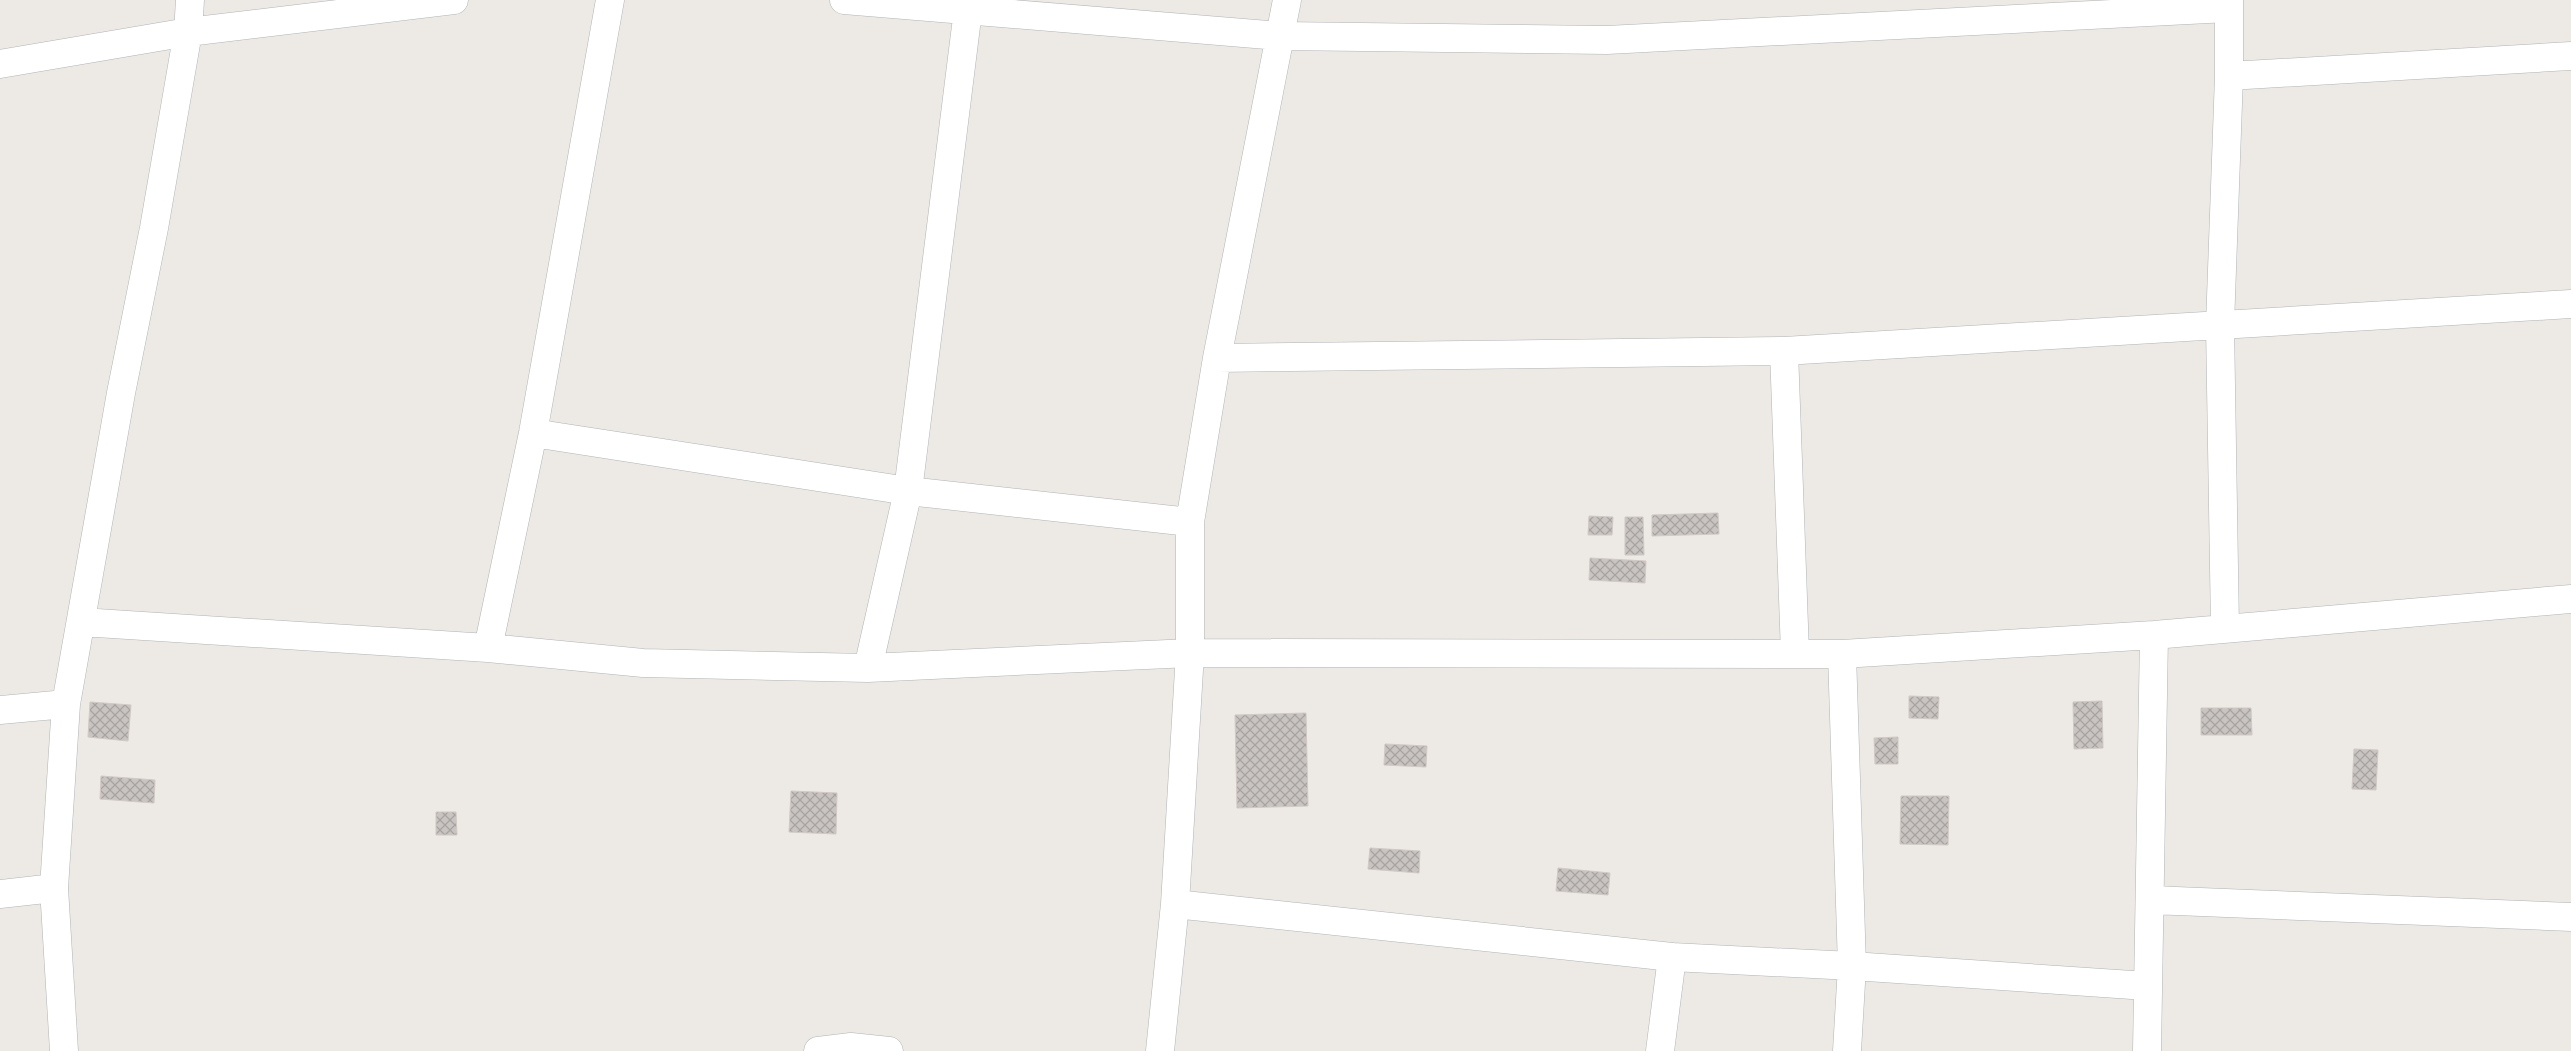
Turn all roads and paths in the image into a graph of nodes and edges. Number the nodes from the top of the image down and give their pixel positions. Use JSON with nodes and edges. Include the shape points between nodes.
{"nodes":[{"id":1,"x":190,"y":0,"type":"edge"},
{"id":2,"x":454,"y":0,"type":"edge"},
{"id":3,"x":610,"y":0,"type":"edge"},
{"id":4,"x":844,"y":0,"type":"edge"},
{"id":5,"x":1287,"y":0,"type":"edge"},
{"id":6,"x":2228,"y":4,"type":"edge"},
{"id":7,"x":968,"y":10,"type":"junction"},
{"id":8,"x":188,"y":32,"type":"junction"},
{"id":9,"x":1279,"y":36,"type":"junction"},
{"id":10,"x":2571,"y":56,"type":"edge"},
{"id":11,"x":0,"y":64,"type":"edge"},
{"id":12,"x":2229,"y":76,"type":"junction"},
{"id":13,"x":2571,"y":304,"type":"edge"},
{"id":14,"x":2220,"y":325,"type":"junction"},
{"id":15,"x":1784,"y":351,"type":"junction"},
{"id":16,"x":1217,"y":358,"type":"junction"},
{"id":17,"x":534,"y":433,"type":"junction"},
{"id":18,"x":908,"y":491,"type":"junction"},
{"id":19,"x":1190,"y":522,"type":"junction"},
{"id":20,"x":2571,"y":599,"type":"edge"},
{"id":21,"x":81,"y":622,"type":"junction"},
{"id":22,"x":2225,"y":628,"type":"junction"},
{"id":23,"x":2154,"y":635,"type":"junction"},
{"id":24,"x":488,"y":648,"type":"junction"},
{"id":25,"x":1190,"y":653,"type":"junction"},
{"id":26,"x":1794,"y":653,"type":"junction"},
{"id":27,"x":1842,"y":654,"type":"junction"},
{"id":28,"x":868,"y":668,"type":"junction"},
{"id":29,"x":66,"y":704,"type":"junction"},
{"id":30,"x":0,"y":710,"type":"edge"},
{"id":31,"x":54,"y":888,"type":"junction"},
{"id":32,"x":0,"y":894,"type":"edge"},
{"id":33,"x":2151,"y":900,"type":"junction"},
{"id":34,"x":1175,"y":904,"type":"junction"},
{"id":35,"x":2571,"y":917,"type":"edge"},
{"id":36,"x":1672,"y":957,"type":"junction"},
{"id":37,"x":1852,"y":966,"type":"junction"},
{"id":38,"x":2147,"y":986,"type":"junction"},
{"id":39,"x":64,"y":1051,"type":"edge"},
{"id":40,"x":818,"y":1051,"type":"edge"},
{"id":41,"x":889,"y":1051,"type":"edge"},
{"id":42,"x":1160,"y":1051,"type":"edge"},
{"id":43,"x":1660,"y":1051,"type":"edge"},
{"id":44,"x":1847,"y":1051,"type":"edge"},
{"id":45,"x":2147,"y":1051,"type":"edge"}],
"edges":[{"from":1,"to":8,"type":"street"},
{"from":2,"to":8,"type":"street"},
{"from":3,"to":17,"type":"street"},
{"from":4,"to":7,"type":"street"},
{"from":5,"to":9,"type":"street"},
{"from":6,"to":9,"type":"street","via":[[1606,40]]},
{"from":6,"to":12,"type":"street"},
{"from":7,"to":9,"type":"street"},
{"from":7,"to":18,"type":"street"},
{"from":8,"to":11,"type":"street"},
{"from":8,"to":21,"type":"street"},
{"from":9,"to":16,"type":"street"},
{"from":10,"to":12,"type":"street"},
{"from":12,"to":14,"type":"street"},
{"from":13,"to":14,"type":"street"},
{"from":14,"to":15,"type":"street"},
{"from":14,"to":22,"type":"street"},
{"from":15,"to":16,"type":"street"},
{"from":15,"to":26,"type":"street"},
{"from":16,"to":19,"type":"street"},
{"from":17,"to":18,"type":"street"},
{"from":17,"to":24,"type":"street"},
{"from":18,"to":19,"type":"street"},
{"from":18,"to":28,"type":"street"},
{"from":19,"to":25,"type":"street"},
{"from":20,"to":22,"type":"street"},
{"from":21,"to":24,"type":"street"},
{"from":21,"to":29,"type":"street"},
{"from":22,"to":23,"type":"street"},
{"from":23,"to":27,"type":"street"},
{"from":23,"to":33,"type":"street"},
{"from":24,"to":28,"type":"street","via":[[643,663]]},
{"from":25,"to":26,"type":"street"},
{"from":25,"to":28,"type":"street"},
{"from":25,"to":34,"type":"street"},
{"from":26,"to":27,"type":"street"},
{"from":27,"to":37,"type":"street"},
{"from":29,"to":30,"type":"street"},
{"from":29,"to":31,"type":"street"},
{"from":31,"to":32,"type":"street"},
{"from":31,"to":39,"type":"street"},
{"from":33,"to":35,"type":"street"},
{"from":33,"to":38,"type":"street"},
{"from":34,"to":36,"type":"street"},
{"from":34,"to":42,"type":"street"},
{"from":36,"to":37,"type":"street"},
{"from":36,"to":43,"type":"street"},
{"from":37,"to":38,"type":"street"},
{"from":37,"to":44,"type":"street"},
{"from":38,"to":45,"type":"street"},
{"from":40,"to":41,"type":"street","via":[[851,1047]]}]}
